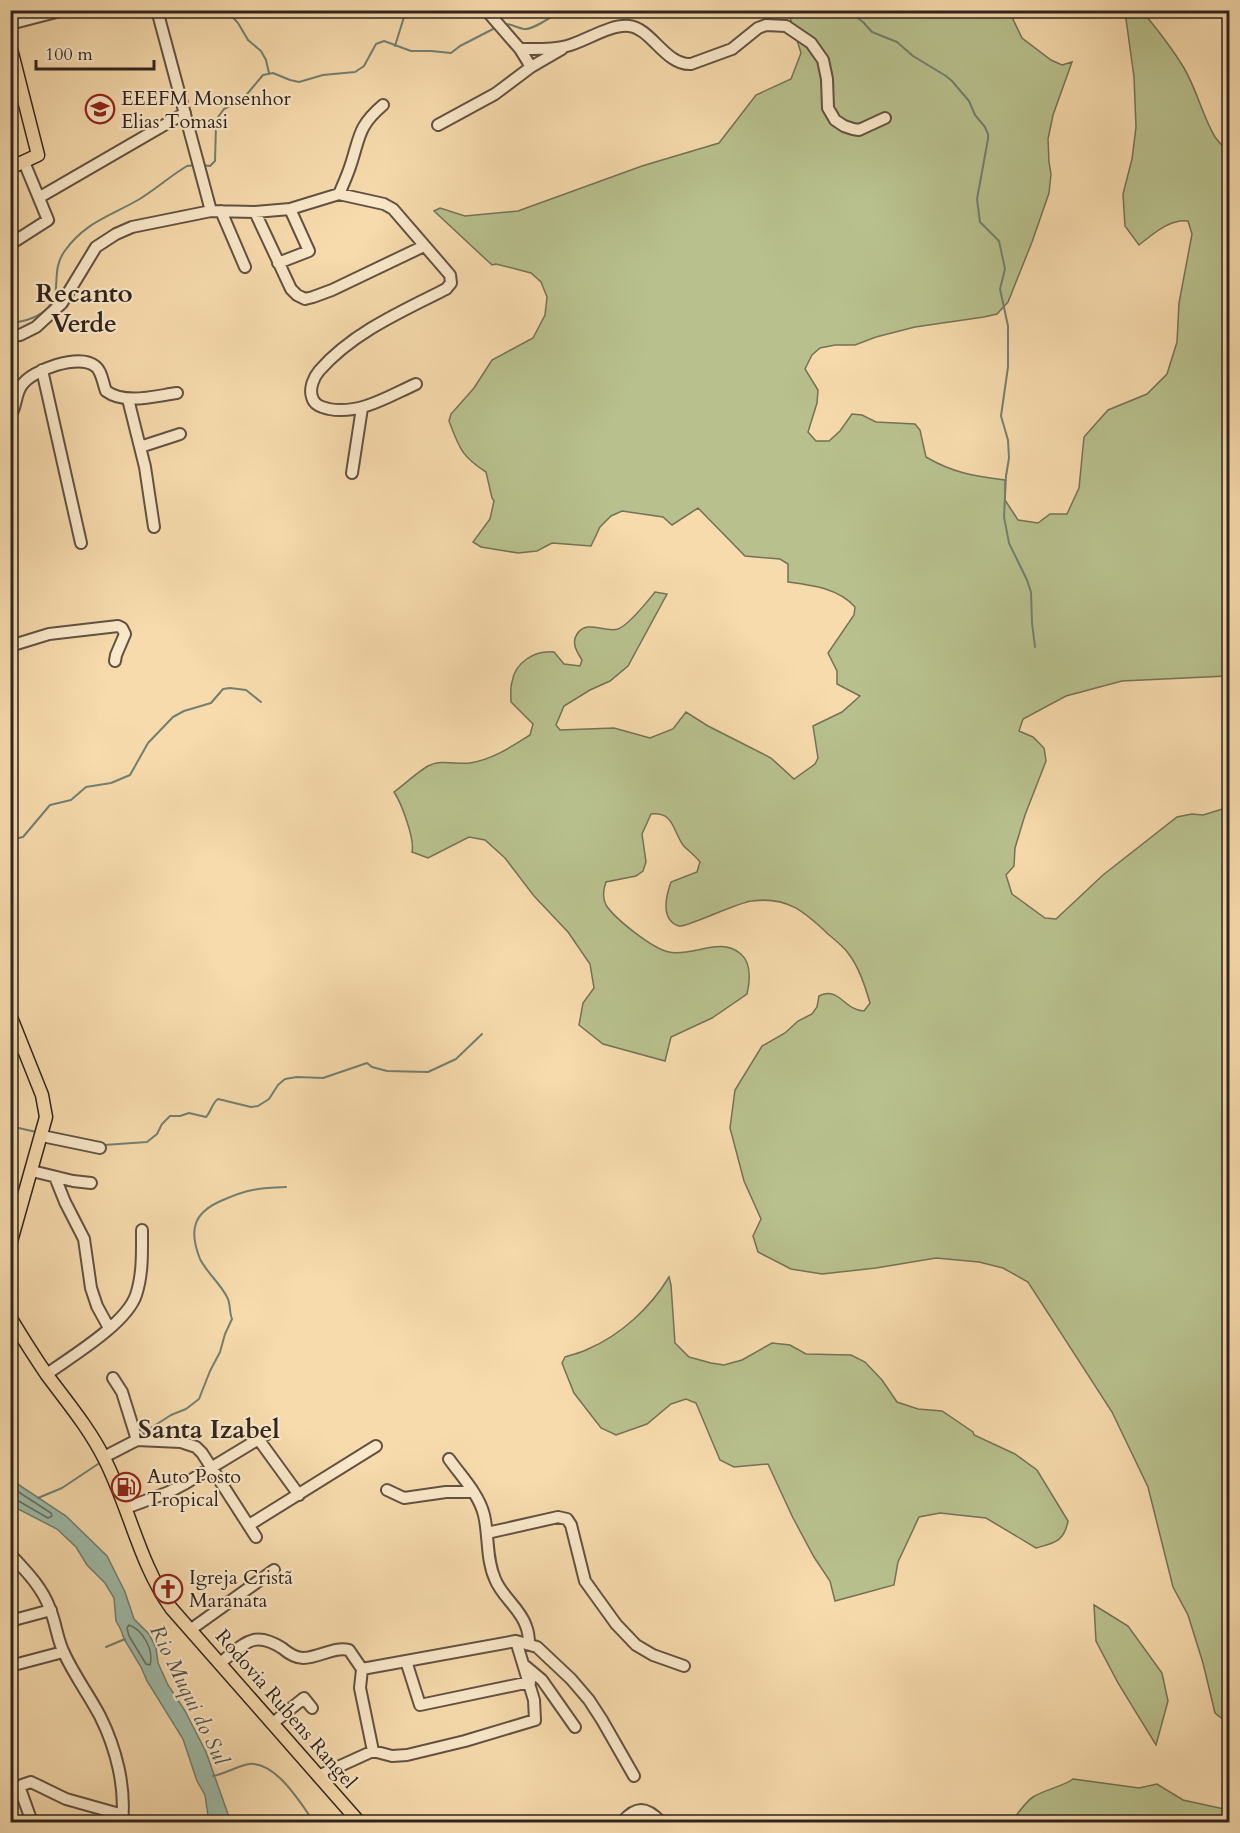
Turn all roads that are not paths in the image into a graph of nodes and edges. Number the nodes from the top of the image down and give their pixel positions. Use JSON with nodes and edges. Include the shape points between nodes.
{"nodes":[{"id":1,"x":64,"y":10,"type":"edge"},
{"id":2,"x":157,"y":10,"type":"edge"},
{"id":3,"x":486,"y":10,"type":"edge"},
{"id":4,"x":10,"y":24,"type":"edge"},
{"id":5,"x":10,"y":45,"type":"edge"},
{"id":6,"x":569,"y":45,"type":"junction"},
{"id":7,"x":520,"y":49,"type":"junction"},
{"id":8,"x":531,"y":67,"type":"junction"},
{"id":9,"x":383,"y":105,"type":"dead end"},
{"id":10,"x":185,"y":113,"type":"junction"},
{"id":11,"x":885,"y":118,"type":"dead end"},
{"id":12,"x":438,"y":125,"type":"dead end"},
{"id":13,"x":24,"y":162,"type":"junction"},
{"id":14,"x":10,"y":168,"type":"edge"},
{"id":15,"x":339,"y":194,"type":"junction"},
{"id":16,"x":40,"y":197,"type":"junction"},
{"id":17,"x":290,"y":209,"type":"junction"},
{"id":18,"x":216,"y":211,"type":"junction"},
{"id":19,"x":255,"y":212,"type":"junction"},
{"id":20,"x":10,"y":241,"type":"edge"},
{"id":21,"x":424,"y":246,"type":"junction"},
{"id":22,"x":278,"y":263,"type":"junction"},
{"id":23,"x":245,"y":267,"type":"dead end"},
{"id":24,"x":10,"y":336,"type":"edge"},
{"id":25,"x":42,"y":370,"type":"junction"},
{"id":26,"x":416,"y":384,"type":"dead end"},
{"id":27,"x":177,"y":393,"type":"dead end"},
{"id":28,"x":128,"y":399,"type":"junction"},
{"id":29,"x":362,"y":408,"type":"junction"},
{"id":30,"x":10,"y":416,"type":"edge"},
{"id":31,"x":180,"y":434,"type":"dead end"},
{"id":32,"x":140,"y":447,"type":"junction"},
{"id":33,"x":352,"y":473,"type":"dead end"},
{"id":34,"x":154,"y":527,"type":"dead end"},
{"id":35,"x":81,"y":543,"type":"dead end"},
{"id":36,"x":10,"y":645,"type":"edge"},
{"id":37,"x":115,"y":661,"type":"dead end"},
{"id":38,"x":10,"y":1015,"type":"edge"},
{"id":39,"x":42,"y":1136,"type":"junction"},
{"id":40,"x":100,"y":1148,"type":"dead end"},
{"id":41,"x":32,"y":1171,"type":"junction"},
{"id":42,"x":55,"y":1177,"type":"junction"},
{"id":43,"x":91,"y":1183,"type":"dead end"},
{"id":44,"x":142,"y":1230,"type":"dead end"},
{"id":45,"x":10,"y":1245,"type":"edge"},
{"id":46,"x":10,"y":1317,"type":"edge"},
{"id":47,"x":109,"y":1328,"type":"junction"},
{"id":48,"x":47,"y":1374,"type":"junction"},
{"id":49,"x":112,"y":1378,"type":"dead end"},
{"id":50,"x":137,"y":1440,"type":"junction"},
{"id":51,"x":376,"y":1446,"type":"dead end"},
{"id":52,"x":104,"y":1457,"type":"junction"},
{"id":53,"x":449,"y":1460,"type":"dead end"},
{"id":54,"x":212,"y":1468,"type":"junction"},
{"id":55,"x":387,"y":1490,"type":"dead end"},
{"id":56,"x":473,"y":1492,"type":"junction"},
{"id":57,"x":299,"y":1495,"type":"junction"},
{"id":58,"x":126,"y":1508,"type":"junction"},
{"id":59,"x":249,"y":1526,"type":"junction"},
{"id":60,"x":487,"y":1533,"type":"junction"},
{"id":61,"x":256,"y":1537,"type":"dead end"},
{"id":62,"x":10,"y":1554,"type":"edge"},
{"id":63,"x":274,"y":1570,"type":"dead end"},
{"id":64,"x":51,"y":1610,"type":"junction"},
{"id":65,"x":10,"y":1621,"type":"edge"},
{"id":66,"x":187,"y":1625,"type":"junction"},
{"id":67,"x":516,"y":1641,"type":"junction"},
{"id":68,"x":529,"y":1644,"type":"junction"},
{"id":69,"x":65,"y":1656,"type":"junction"},
{"id":70,"x":406,"y":1661,"type":"junction"},
{"id":71,"x":220,"y":1663,"type":"junction"},
{"id":72,"x":524,"y":1665,"type":"junction"},
{"id":73,"x":10,"y":1666,"type":"edge"},
{"id":74,"x":684,"y":1666,"type":"dead end"},
{"id":75,"x":362,"y":1669,"type":"junction"},
{"id":76,"x":530,"y":1682,"type":"junction"},
{"id":77,"x":312,"y":1708,"type":"dead end"},
{"id":78,"x":273,"y":1724,"type":"junction"},
{"id":79,"x":575,"y":1727,"type":"dead end"},
{"id":80,"x":373,"y":1751,"type":"junction"},
{"id":81,"x":318,"y":1776,"type":"junction"},
{"id":82,"x":634,"y":1776,"type":"dead end"},
{"id":83,"x":122,"y":1819,"type":"edge"},
{"id":84,"x":32,"y":1822,"type":"edge"},
{"id":85,"x":359,"y":1822,"type":"edge"},
{"id":86,"x":622,"y":1822,"type":"edge"},
{"id":87,"x":661,"y":1822,"type":"edge"}],
"edges":[{"from":1,"to":4,"type":"street"},
{"from":2,"to":10,"type":"street"},
{"from":3,"to":7,"type":"street"},
{"from":5,"to":13,"type":"main road","via":[[38,155]]},
{"from":6,"to":7,"type":"street"},
{"from":6,"to":8,"type":"street"},
{"from":6,"to":11,"type":"street","via":[[627,26],[638,29],[686,65],[732,49],[758,28],[786,26],[818,51],[826,69],[828,108],[835,120],[859,129]]},
{"from":7,"to":8,"type":"street"},
{"from":8,"to":12,"type":"street","via":[[495,94]]},
{"from":9,"to":15,"type":"street","via":[[363,124]]},
{"from":10,"to":16,"type":"street"},
{"from":10,"to":18,"type":"street"},
{"from":13,"to":14,"type":"main road"},
{"from":13,"to":16,"type":"street"},
{"from":15,"to":17,"type":"street"},
{"from":15,"to":21,"type":"street","via":[[393,209]]},
{"from":16,"to":20,"type":"street","via":[[48,220]]},
{"from":17,"to":19,"type":"street"},
{"from":17,"to":22,"type":"street","via":[[309,251]]},
{"from":18,"to":19,"type":"street"},
{"from":18,"to":23,"type":"street"},
{"from":18,"to":24,"type":"street","via":[[132,227],[116,234],[96,247],[62,303],[50,315],[36,327]]},
{"from":19,"to":22,"type":"street"},
{"from":21,"to":22,"type":"street","via":[[332,290],[305,298],[291,289]]},
{"from":21,"to":29,"type":"street","via":[[450,275],[450,286],[371,328],[349,344],[313,382],[311,391],[316,404],[336,411]]},
{"from":25,"to":28,"type":"street","via":[[65,363],[89,363],[98,369],[106,391]]},
{"from":25,"to":30,"type":"street","via":[[18,390]]},
{"from":25,"to":35,"type":"street"},
{"from":26,"to":29,"type":"street"},
{"from":27,"to":28,"type":"street"},
{"from":28,"to":32,"type":"street"},
{"from":29,"to":33,"type":"street"},
{"from":31,"to":32,"type":"street"},
{"from":32,"to":34,"type":"street"},
{"from":36,"to":37,"type":"street","via":[[49,634],[118,626],[125,634]]},
{"from":38,"to":39,"type":"main road","via":[[45,1106]]},
{"from":39,"to":40,"type":"street"},
{"from":39,"to":41,"type":"main road"},
{"from":41,"to":42,"type":"street"},
{"from":41,"to":45,"type":"main road"},
{"from":42,"to":43,"type":"street"},
{"from":42,"to":47,"type":"street","via":[[84,1239],[91,1288]]},
{"from":44,"to":47,"type":"street","via":[[137,1293],[128,1310]]},
{"from":46,"to":48,"type":"main road","name":"Rodovia Rubens Rangel"},
{"from":47,"to":48,"type":"street"},
{"from":48,"to":52,"type":"main road","name":"Rodovia Rubens Rangel"},
{"from":49,"to":50,"type":"street","via":[[122,1392]]},
{"from":50,"to":52,"type":"street"},
{"from":50,"to":54,"type":"street","via":[[190,1444]]},
{"from":51,"to":57,"type":"street"},
{"from":52,"to":58,"type":"main road","name":"Rodovia Rubens Rangel"},
{"from":53,"to":56,"type":"street"},
{"from":54,"to":57,"type":"street","via":[[263,1437]]},
{"from":54,"to":58,"type":"street","via":[[170,1492]]},
{"from":54,"to":59,"type":"street"},
{"from":55,"to":56,"type":"street","via":[[404,1498]]},
{"from":56,"to":60,"type":"street","via":[[480,1503]]},
{"from":57,"to":59,"type":"street"},
{"from":58,"to":66,"type":"main road","name":"Rodovia Rubens Rangel","via":[[152,1577],[162,1596]]},
{"from":59,"to":61,"type":"street"},
{"from":60,"to":68,"type":"street","via":[[494,1578],[524,1619]]},
{"from":60,"to":74,"type":"street","via":[[558,1517],[567,1520],[585,1581],[616,1624],[636,1645]]},
{"from":62,"to":64,"type":"street","via":[[43,1593]]},
{"from":63,"to":66,"type":"street"},
{"from":64,"to":65,"type":"street"},
{"from":64,"to":69,"type":"street"},
{"from":66,"to":71,"type":"main road","name":"Rodovia Rubens Rangel"},
{"from":67,"to":68,"type":"street"},
{"from":67,"to":70,"type":"street"},
{"from":67,"to":72,"type":"street"},
{"from":68,"to":82,"type":"street","via":[[547,1655],[589,1700]]},
{"from":69,"to":73,"type":"street"},
{"from":69,"to":83,"type":"street","via":[[100,1716],[115,1755],[121,1781]]},
{"from":70,"to":75,"type":"street"},
{"from":70,"to":76,"type":"street","via":[[420,1705]]},
{"from":71,"to":75,"type":"street","via":[[251,1640],[260,1639],[302,1658],[350,1650]]},
{"from":71,"to":78,"type":"main road","name":"Rodovia Rubens Rangel"},
{"from":72,"to":76,"type":"street"},
{"from":72,"to":79,"type":"street","via":[[542,1680]]},
{"from":75,"to":80,"type":"street","via":[[360,1688]]},
{"from":76,"to":80,"type":"street","via":[[535,1720],[407,1755]]},
{"from":77,"to":78,"type":"street","via":[[304,1698]]},
{"from":78,"to":81,"type":"main road","name":"Rodovia Rubens Rangel"},
{"from":80,"to":81,"type":"street"},
{"from":81,"to":85,"type":"main road","name":"Rodovia Rubens Rangel"},
{"from":83,"to":84,"type":"street","via":[[31,1782],[20,1789]]},
{"from":86,"to":87,"type":"street","via":[[631,1813],[643,1810]]}]}
